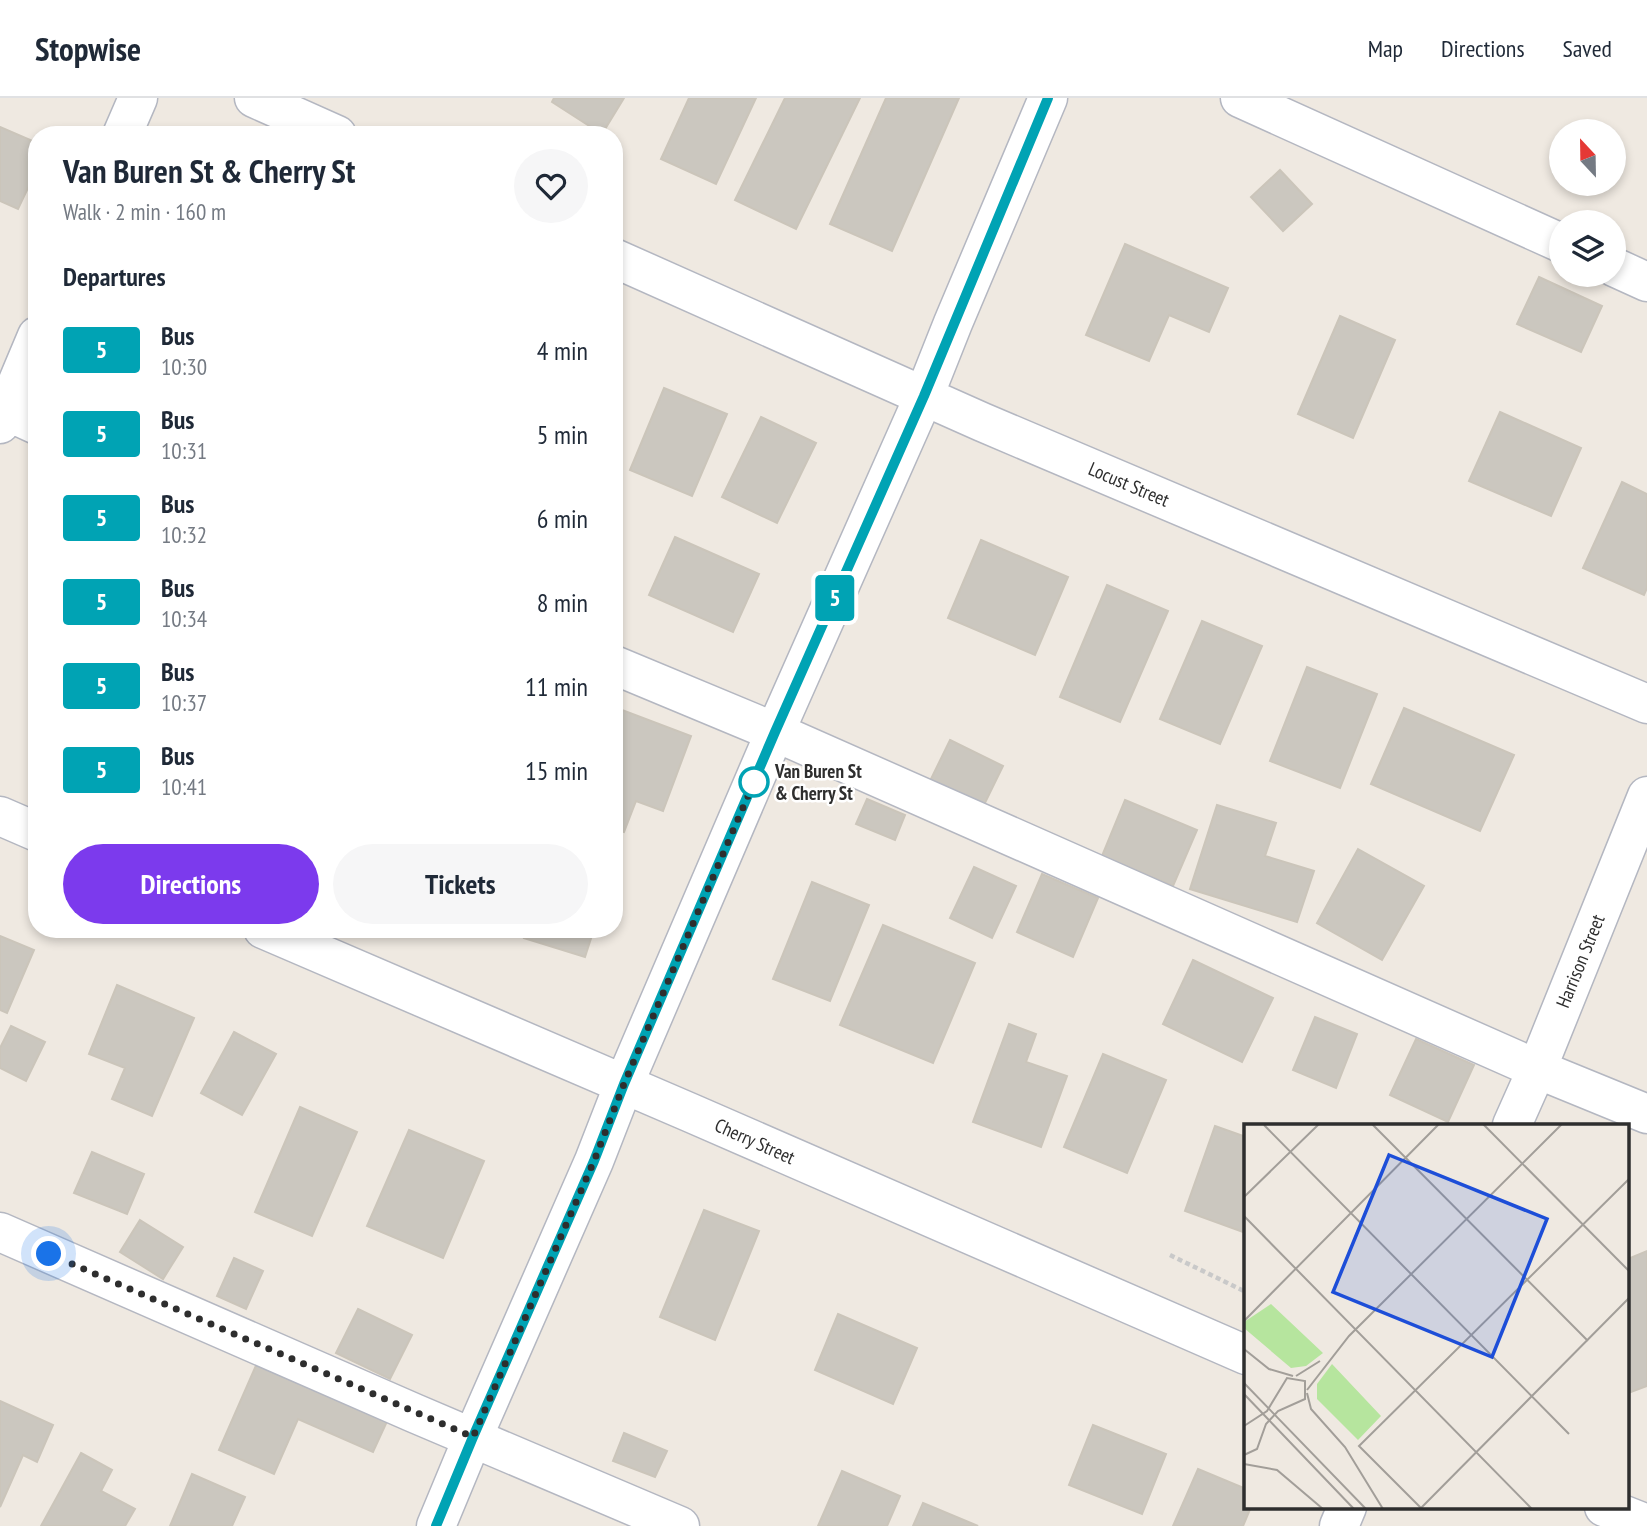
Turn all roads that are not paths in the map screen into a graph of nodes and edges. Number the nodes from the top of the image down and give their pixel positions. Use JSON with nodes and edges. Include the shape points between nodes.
{"nodes":[{"id":1,"x":138,"y":98,"type":"edge"},
{"id":2,"x":254,"y":98,"type":"edge"},
{"id":3,"x":1048,"y":98,"type":"edge"},
{"id":4,"x":1240,"y":98,"type":"edge"},
{"id":5,"x":126,"y":126,"type":"edge"},
{"id":6,"x":317,"y":126,"type":"edge"},
{"id":7,"x":1549,"y":238,"type":"edge"},
{"id":8,"x":623,"y":262,"type":"edge"},
{"id":9,"x":1626,"y":272,"type":"edge"},
{"id":10,"x":1647,"y":282,"type":"edge"},
{"id":11,"x":28,"y":364,"type":"edge"},
{"id":12,"x":924,"y":396,"type":"junction"},
{"id":13,"x":11,"y":417,"type":"edge"},
{"id":14,"x":623,"y":669,"type":"edge"},
{"id":15,"x":1647,"y":704,"type":"edge"},
{"id":16,"x":775,"y":732,"type":"junction"},
{"id":17,"x":1647,"y":796,"type":"edge"},
{"id":18,"x":0,"y":816,"type":"edge"},
{"id":19,"x":28,"y":828,"type":"edge"},
{"id":20,"x":284,"y":938,"type":"edge"},
{"id":21,"x":1537,"y":1069,"type":"junction"},
{"id":22,"x":624,"y":1084,"type":"junction"},
{"id":23,"x":1647,"y":1115,"type":"edge"},
{"id":24,"x":1512,"y":1124,"type":"edge"},
{"id":25,"x":0,"y":1232,"type":"edge"},
{"id":26,"x":1244,"y":1354,"type":"edge"},
{"id":27,"x":473,"y":1437,"type":"junction"},
{"id":28,"x":1347,"y":1508,"type":"edge"},
{"id":29,"x":1607,"y":1508,"type":"edge"},
{"id":30,"x":1647,"y":1524,"type":"edge"},
{"id":31,"x":436,"y":1526,"type":"edge"},
{"id":32,"x":680,"y":1526,"type":"edge"},
{"id":33,"x":1339,"y":1526,"type":"edge"}],
"edges":[{"from":1,"to":5,"type":"street"},
{"from":2,"to":6,"type":"street"},
{"from":3,"to":12,"type":"street"},
{"from":4,"to":7,"type":"street"},
{"from":8,"to":12,"type":"street","name":"Locust Street"},
{"from":9,"to":10,"type":"street"},
{"from":11,"to":13,"type":"street"},
{"from":12,"to":15,"type":"street","name":"Locust Street"},
{"from":12,"to":16,"type":"street"},
{"from":14,"to":16,"type":"street"},
{"from":16,"to":21,"type":"street"},
{"from":16,"to":22,"type":"street"},
{"from":17,"to":21,"type":"street","name":"Harrison Street"},
{"from":18,"to":19,"type":"street"},
{"from":20,"to":22,"type":"street","name":"Cherry Street"},
{"from":21,"to":23,"type":"street"},
{"from":21,"to":24,"type":"street","name":"Harrison Street"},
{"from":22,"to":26,"type":"street","name":"Cherry Street"},
{"from":22,"to":27,"type":"street"},
{"from":25,"to":27,"type":"street"},
{"from":27,"to":31,"type":"street"},
{"from":27,"to":32,"type":"street"},
{"from":28,"to":33,"type":"street"},
{"from":29,"to":30,"type":"street"}]}
